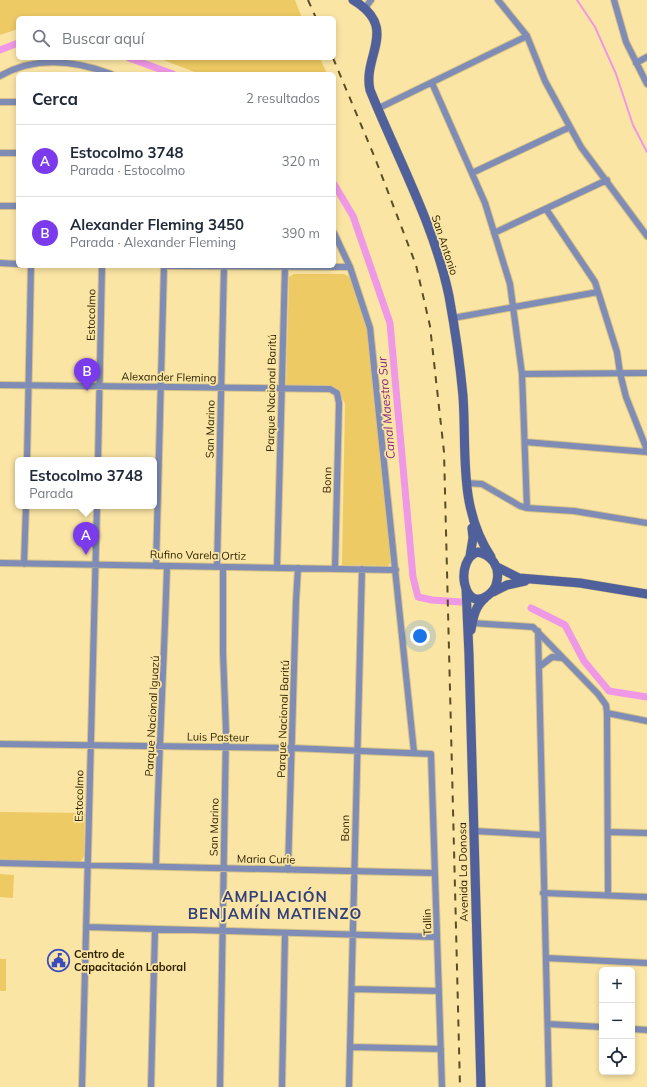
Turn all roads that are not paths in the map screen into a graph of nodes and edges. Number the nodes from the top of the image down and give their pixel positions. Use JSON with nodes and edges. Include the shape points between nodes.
{"nodes":[{"id":1,"x":353,"y":0,"type":"edge"},
{"id":2,"x":371,"y":0,"type":"edge"},
{"id":3,"x":498,"y":0,"type":"edge"},
{"id":4,"x":614,"y":0,"type":"edge"},
{"id":5,"x":365,"y":8,"type":"junction"},
{"id":6,"x":527,"y":36,"type":"junction"},
{"id":7,"x":647,"y":57,"type":"edge"},
{"id":8,"x":636,"y":63,"type":"junction"},
{"id":9,"x":647,"y":66,"type":"edge"},
{"id":10,"x":640,"y":70,"type":"junction"},
{"id":11,"x":105,"y":72,"type":"edge"},
{"id":12,"x":0,"y":76,"type":"edge"},
{"id":13,"x":432,"y":83,"type":"junction"},
{"id":14,"x":647,"y":84,"type":"edge"},
{"id":15,"x":0,"y":102,"type":"edge"},
{"id":16,"x":16,"y":102,"type":"edge"},
{"id":17,"x":377,"y":109,"type":"junction"},
{"id":18,"x":570,"y":127,"type":"junction"},
{"id":19,"x":0,"y":153,"type":"edge"},
{"id":20,"x":16,"y":153,"type":"edge"},
{"id":21,"x":472,"y":173,"type":"junction"},
{"id":22,"x":607,"y":180,"type":"junction"},
{"id":23,"x":0,"y":206,"type":"edge"},
{"id":24,"x":16,"y":206,"type":"edge"},
{"id":25,"x":546,"y":209,"type":"junction"},
{"id":26,"x":494,"y":233,"type":"junction"},
{"id":27,"x":647,"y":236,"type":"edge"},
{"id":28,"x":336,"y":237,"type":"edge"},
{"id":29,"x":0,"y":264,"type":"edge"},
{"id":30,"x":16,"y":264,"type":"edge"},
{"id":31,"x":336,"y":267,"type":"edge"},
{"id":32,"x":350,"y":267,"type":"junction"},
{"id":33,"x":31,"y":268,"type":"edge"},
{"id":34,"x":102,"y":268,"type":"edge"},
{"id":35,"x":164,"y":268,"type":"edge"},
{"id":36,"x":224,"y":268,"type":"edge"},
{"id":37,"x":285,"y":268,"type":"edge"},
{"id":38,"x":598,"y":292,"type":"junction"},
{"id":39,"x":513,"y":307,"type":"junction"},
{"id":40,"x":453,"y":318,"type":"junction"},
{"id":41,"x":620,"y":373,"type":"junction"},
{"id":42,"x":647,"y":373,"type":"edge"},
{"id":43,"x":522,"y":374,"type":"junction"},
{"id":44,"x":0,"y":385,"type":"edge"},
{"id":45,"x":28,"y":385,"type":"junction"},
{"id":46,"x":99,"y":386,"type":"junction"},
{"id":47,"x":161,"y":387,"type":"junction"},
{"id":48,"x":221,"y":388,"type":"junction"},
{"id":49,"x":280,"y":388,"type":"junction"},
{"id":50,"x":337,"y":393,"type":"joint"},
{"id":51,"x":525,"y":442,"type":"junction"},
{"id":52,"x":647,"y":451,"type":"edge"},
{"id":53,"x":27,"y":457,"type":"edge"},
{"id":54,"x":98,"y":457,"type":"edge"},
{"id":55,"x":466,"y":483,"type":"junction"},
{"id":56,"x":527,"y":508,"type":"junction"},
{"id":57,"x":26,"y":509,"type":"edge"},
{"id":58,"x":97,"y":509,"type":"edge"},
{"id":59,"x":471,"y":516,"type":"junction"},
{"id":60,"x":647,"y":523,"type":"edge"},
{"id":61,"x":470,"y":556,"type":"junction"},
{"id":62,"x":491,"y":557,"type":"junction"},
{"id":63,"x":0,"y":563,"type":"edge"},
{"id":64,"x":24,"y":564,"type":"junction"},
{"id":65,"x":95,"y":565,"type":"junction"},
{"id":66,"x":156,"y":566,"type":"junction"},
{"id":67,"x":167,"y":566,"type":"junction"},
{"id":68,"x":220,"y":567,"type":"junction"},
{"id":69,"x":497,"y":567,"type":"junction"},
{"id":70,"x":277,"y":568,"type":"junction"},
{"id":71,"x":298,"y":568,"type":"junction"},
{"id":72,"x":335,"y":569,"type":"junction"},
{"id":73,"x":362,"y":569,"type":"junction"},
{"id":74,"x":396,"y":570,"type":"junction"},
{"id":75,"x":534,"y":580,"type":"junction"},
{"id":76,"x":466,"y":588,"type":"junction"},
{"id":77,"x":493,"y":592,"type":"junction"},
{"id":78,"x":647,"y":594,"type":"edge"},
{"id":79,"x":485,"y":598,"type":"junction"},
{"id":80,"x":472,"y":623,"type":"junction"},
{"id":81,"x":538,"y":631,"type":"junction"},
{"id":82,"x":469,"y":655,"type":"junction"},
{"id":83,"x":562,"y":658,"type":"junction"},
{"id":84,"x":538,"y":667,"type":"junction"},
{"id":85,"x":607,"y":713,"type":"junction"},
{"id":86,"x":647,"y":721,"type":"edge"},
{"id":87,"x":0,"y":744,"type":"edge"},
{"id":88,"x":90,"y":745,"type":"junction"},
{"id":89,"x":159,"y":746,"type":"junction"},
{"id":90,"x":226,"y":748,"type":"junction"},
{"id":91,"x":292,"y":748,"type":"junction"},
{"id":92,"x":356,"y":751,"type":"junction"},
{"id":93,"x":414,"y":752,"type":"junction"},
{"id":94,"x":432,"y":757,"type":"joint"},
{"id":95,"x":474,"y":831,"type":"junction"},
{"id":96,"x":608,"y":832,"type":"junction"},
{"id":97,"x":647,"y":833,"type":"edge"},
{"id":98,"x":542,"y":835,"type":"junction"},
{"id":99,"x":0,"y":862,"type":"edge"},
{"id":100,"x":87,"y":865,"type":"junction"},
{"id":101,"x":156,"y":866,"type":"junction"},
{"id":102,"x":224,"y":868,"type":"junction"},
{"id":103,"x":288,"y":870,"type":"junction"},
{"id":104,"x":354,"y":871,"type":"junction"},
{"id":105,"x":435,"y":873,"type":"junction"},
{"id":106,"x":543,"y":893,"type":"junction"},
{"id":107,"x":608,"y":895,"type":"junction"},
{"id":108,"x":647,"y":897,"type":"edge"},
{"id":109,"x":86,"y":927,"type":"junction"},
{"id":110,"x":155,"y":929,"type":"junction"},
{"id":111,"x":222,"y":931,"type":"junction"},
{"id":112,"x":285,"y":933,"type":"junction"},
{"id":113,"x":353,"y":934,"type":"junction"},
{"id":114,"x":437,"y":937,"type":"junction"},
{"id":115,"x":546,"y":958,"type":"junction"},
{"id":116,"x":647,"y":963,"type":"edge"},
{"id":117,"x":352,"y":989,"type":"junction"},
{"id":118,"x":439,"y":991,"type":"junction"},
{"id":119,"x":548,"y":1024,"type":"junction"},
{"id":120,"x":599,"y":1027,"type":"edge"},
{"id":121,"x":635,"y":1029,"type":"edge"},
{"id":122,"x":647,"y":1030,"type":"edge"},
{"id":123,"x":350,"y":1046,"type":"junction"},
{"id":124,"x":441,"y":1049,"type":"junction"},
{"id":125,"x":82,"y":1087,"type":"edge"},
{"id":126,"x":151,"y":1087,"type":"edge"},
{"id":127,"x":220,"y":1087,"type":"edge"},
{"id":128,"x":282,"y":1087,"type":"edge"},
{"id":129,"x":350,"y":1087,"type":"edge"},
{"id":130,"x":442,"y":1087,"type":"edge"},
{"id":131,"x":481,"y":1087,"type":"edge"},
{"id":132,"x":549,"y":1087,"type":"edge"}],
"edges":[{"from":1,"to":5,"type":"main road","name":"San Antonio"},
{"from":2,"to":5,"type":"street"},
{"from":3,"to":6,"type":"street"},
{"from":4,"to":8,"type":"street","via":[[626,42]]},
{"from":5,"to":17,"type":"main road","name":"San Antonio","via":[[376,29],[377,45],[369,68],[368,81]]},
{"from":6,"to":13,"type":"street"},
{"from":6,"to":18,"type":"street","via":[[545,81]]},
{"from":7,"to":8,"type":"street"},
{"from":8,"to":10,"type":"street"},
{"from":9,"to":10,"type":"street"},
{"from":10,"to":14,"type":"street"},
{"from":11,"to":12,"type":"street","via":[[73,62],[40,63],[20,66]]},
{"from":13,"to":17,"type":"street"},
{"from":13,"to":21,"type":"street"},
{"from":15,"to":16,"type":"street"},
{"from":17,"to":40,"type":"main road","name":"San Antonio","via":[[427,225],[442,269]]},
{"from":18,"to":21,"type":"street"},
{"from":18,"to":22,"type":"street","via":[[586,155]]},
{"from":19,"to":20,"type":"street"},
{"from":21,"to":26,"type":"street"},
{"from":22,"to":25,"type":"street"},
{"from":22,"to":27,"type":"street"},
{"from":23,"to":24,"type":"street"},
{"from":25,"to":26,"type":"street"},
{"from":25,"to":38,"type":"street","via":[[591,274]]},
{"from":26,"to":39,"type":"street","via":[[510,284]]},
{"from":28,"to":32,"type":"street"},
{"from":29,"to":30,"type":"street"},
{"from":31,"to":32,"type":"street"},
{"from":32,"to":74,"type":"street","via":[[370,328]]},
{"from":33,"to":45,"type":"street"},
{"from":34,"to":46,"type":"street","name":"Estocolmo"},
{"from":35,"to":47,"type":"street"},
{"from":36,"to":48,"type":"street","name":"San Marino"},
{"from":37,"to":49,"type":"street","name":"Parque Nacional Baritú"},
{"from":38,"to":39,"type":"street"},
{"from":38,"to":41,"type":"street","via":[[617,352]]},
{"from":39,"to":40,"type":"street"},
{"from":39,"to":43,"type":"street"},
{"from":40,"to":55,"type":"main road","name":"San Antonio","via":[[463,395]]},
{"from":41,"to":42,"type":"street"},
{"from":41,"to":43,"type":"street"},
{"from":41,"to":52,"type":"street"},
{"from":43,"to":51,"type":"street"},
{"from":44,"to":45,"type":"street","name":"Alexander Fleming"},
{"from":45,"to":46,"type":"street","name":"Alexander Fleming"},
{"from":45,"to":53,"type":"street"},
{"from":46,"to":47,"type":"street","name":"Alexander Fleming"},
{"from":46,"to":54,"type":"street","name":"Estocolmo"},
{"from":47,"to":48,"type":"street","name":"Alexander Fleming"},
{"from":47,"to":66,"type":"street"},
{"from":48,"to":49,"type":"street","name":"Alexander Fleming"},
{"from":48,"to":68,"type":"street","name":"San Marino"},
{"from":49,"to":50,"type":"street","name":"Alexander Fleming","via":[[330,389]]},
{"from":49,"to":70,"type":"street","name":"Parque Nacional Baritú"},
{"from":50,"to":72,"type":"street","name":"Bonn","via":[[339,403]]},
{"from":51,"to":52,"type":"street"},
{"from":51,"to":56,"type":"street"},
{"from":55,"to":56,"type":"street","via":[[482,484]]},
{"from":55,"to":59,"type":"main road","name":"San Antonio"},
{"from":56,"to":60,"type":"street","via":[[574,511]]},
{"from":57,"to":64,"type":"street"},
{"from":58,"to":65,"type":"street","name":"Estocolmo"},
{"from":59,"to":61,"type":"main road","name":"San Antonio","via":[[473,538]]},
{"from":59,"to":62,"type":"main road","name":"San Antonio"},
{"from":61,"to":62,"type":"main road","via":[[478,552]]},
{"from":61,"to":76,"type":"main road","via":[[465,569]]},
{"from":62,"to":69,"type":"main road"},
{"from":63,"to":64,"type":"street","name":"Rufino Varela Ortiz"},
{"from":64,"to":65,"type":"street","name":"Rufino Varela Ortiz"},
{"from":65,"to":66,"type":"street","name":"Rufino Varela Ortiz"},
{"from":65,"to":88,"type":"street","name":"Estocolmo"},
{"from":66,"to":67,"type":"street","name":"Rufino Varela Ortiz"},
{"from":67,"to":68,"type":"street","name":"Rufino Varela Ortiz"},
{"from":67,"to":89,"type":"street","name":"Parque Nacional Iguazú","via":[[164,681]]},
{"from":68,"to":70,"type":"street","name":"Rufino Varela Ortiz"},
{"from":68,"to":90,"type":"street","name":"San Marino"},
{"from":69,"to":75,"type":"main road","via":[[512,576]]},
{"from":69,"to":77,"type":"main road","via":[[497,583]]},
{"from":70,"to":71,"type":"street","name":"Rufino Varela Ortiz"},
{"from":71,"to":72,"type":"street","name":"Rufino Varela Ortiz"},
{"from":71,"to":91,"type":"street","name":"Parque Nacional Baritú"},
{"from":72,"to":73,"type":"street","name":"Rufino Varela Ortiz"},
{"from":73,"to":74,"type":"street","name":"Rufino Varela Ortiz"},
{"from":73,"to":92,"type":"street","name":"Bonn"},
{"from":74,"to":93,"type":"street"},
{"from":75,"to":77,"type":"main road","via":[[507,585]]},
{"from":75,"to":78,"type":"main road","via":[[580,583]]},
{"from":76,"to":79,"type":"main road","via":[[472,597],[479,600]]},
{"from":76,"to":82,"type":"main road","name":"Avenida La Donosa"},
{"from":77,"to":79,"type":"main road"},
{"from":79,"to":80,"type":"main road","name":"Avenida La Donosa","via":[[476,609]]},
{"from":80,"to":81,"type":"street","via":[[528,625]]},
{"from":80,"to":82,"type":"main road","name":"Avenida La Donosa"},
{"from":81,"to":83,"type":"street"},
{"from":81,"to":84,"type":"street"},
{"from":82,"to":95,"type":"main road","name":"Avenida La Donosa"},
{"from":83,"to":84,"type":"street","via":[[552,657]]},
{"from":83,"to":85,"type":"street","via":[[603,700]]},
{"from":84,"to":98,"type":"street"},
{"from":85,"to":86,"type":"street"},
{"from":85,"to":96,"type":"street"},
{"from":87,"to":88,"type":"street","name":"Luis Pasteur"},
{"from":88,"to":89,"type":"street","name":"Luis Pasteur"},
{"from":88,"to":100,"type":"street","name":"Estocolmo"},
{"from":89,"to":90,"type":"street","name":"Luis Pasteur"},
{"from":89,"to":101,"type":"street","name":"Parque Nacional Iguazú"},
{"from":90,"to":91,"type":"street","name":"Luis Pasteur"},
{"from":90,"to":102,"type":"street","name":"San Marino"},
{"from":91,"to":92,"type":"street","name":"Luis Pasteur"},
{"from":91,"to":103,"type":"street","name":"Parque Nacional Baritú"},
{"from":92,"to":93,"type":"street","name":"Luis Pasteur"},
{"from":92,"to":104,"type":"street","name":"Bonn"},
{"from":93,"to":94,"type":"street","name":"Luis Pasteur","via":[[428,752]]},
{"from":94,"to":105,"type":"street","name":"Tallin"},
{"from":95,"to":98,"type":"street"},
{"from":95,"to":131,"type":"main road","name":"Avenida La Donosa"},
{"from":96,"to":97,"type":"street"},
{"from":96,"to":107,"type":"street"},
{"from":98,"to":106,"type":"street"},
{"from":99,"to":100,"type":"street","name":"Maria Curie"},
{"from":100,"to":101,"type":"street","name":"Maria Curie"},
{"from":100,"to":109,"type":"street","name":"Estocolmo"},
{"from":101,"to":102,"type":"street","name":"Maria Curie"},
{"from":102,"to":103,"type":"street","name":"Maria Curie"},
{"from":102,"to":111,"type":"street","name":"San Marino"},
{"from":103,"to":104,"type":"street","name":"Maria Curie"},
{"from":104,"to":105,"type":"street","name":"Maria Curie"},
{"from":104,"to":113,"type":"street","name":"Bonn"},
{"from":105,"to":114,"type":"street","name":"Tallin"},
{"from":106,"to":107,"type":"street"},
{"from":106,"to":115,"type":"street"},
{"from":107,"to":108,"type":"street"},
{"from":109,"to":110,"type":"street"},
{"from":109,"to":125,"type":"street","name":"Estocolmo"},
{"from":110,"to":111,"type":"street"},
{"from":110,"to":126,"type":"street"},
{"from":111,"to":112,"type":"street"},
{"from":111,"to":127,"type":"street","name":"San Marino"},
{"from":112,"to":113,"type":"street"},
{"from":112,"to":128,"type":"street"},
{"from":113,"to":114,"type":"street"},
{"from":113,"to":117,"type":"street","name":"Bonn"},
{"from":114,"to":118,"type":"street","name":"Tallin"},
{"from":115,"to":116,"type":"street"},
{"from":115,"to":119,"type":"street"},
{"from":117,"to":118,"type":"street"},
{"from":117,"to":123,"type":"street","name":"Bonn"},
{"from":118,"to":124,"type":"street","name":"Tallin"},
{"from":119,"to":120,"type":"street"},
{"from":119,"to":132,"type":"street"},
{"from":121,"to":122,"type":"street"},
{"from":123,"to":124,"type":"street"},
{"from":123,"to":129,"type":"street","name":"Bonn"},
{"from":124,"to":130,"type":"street","name":"Tallin"}]}
